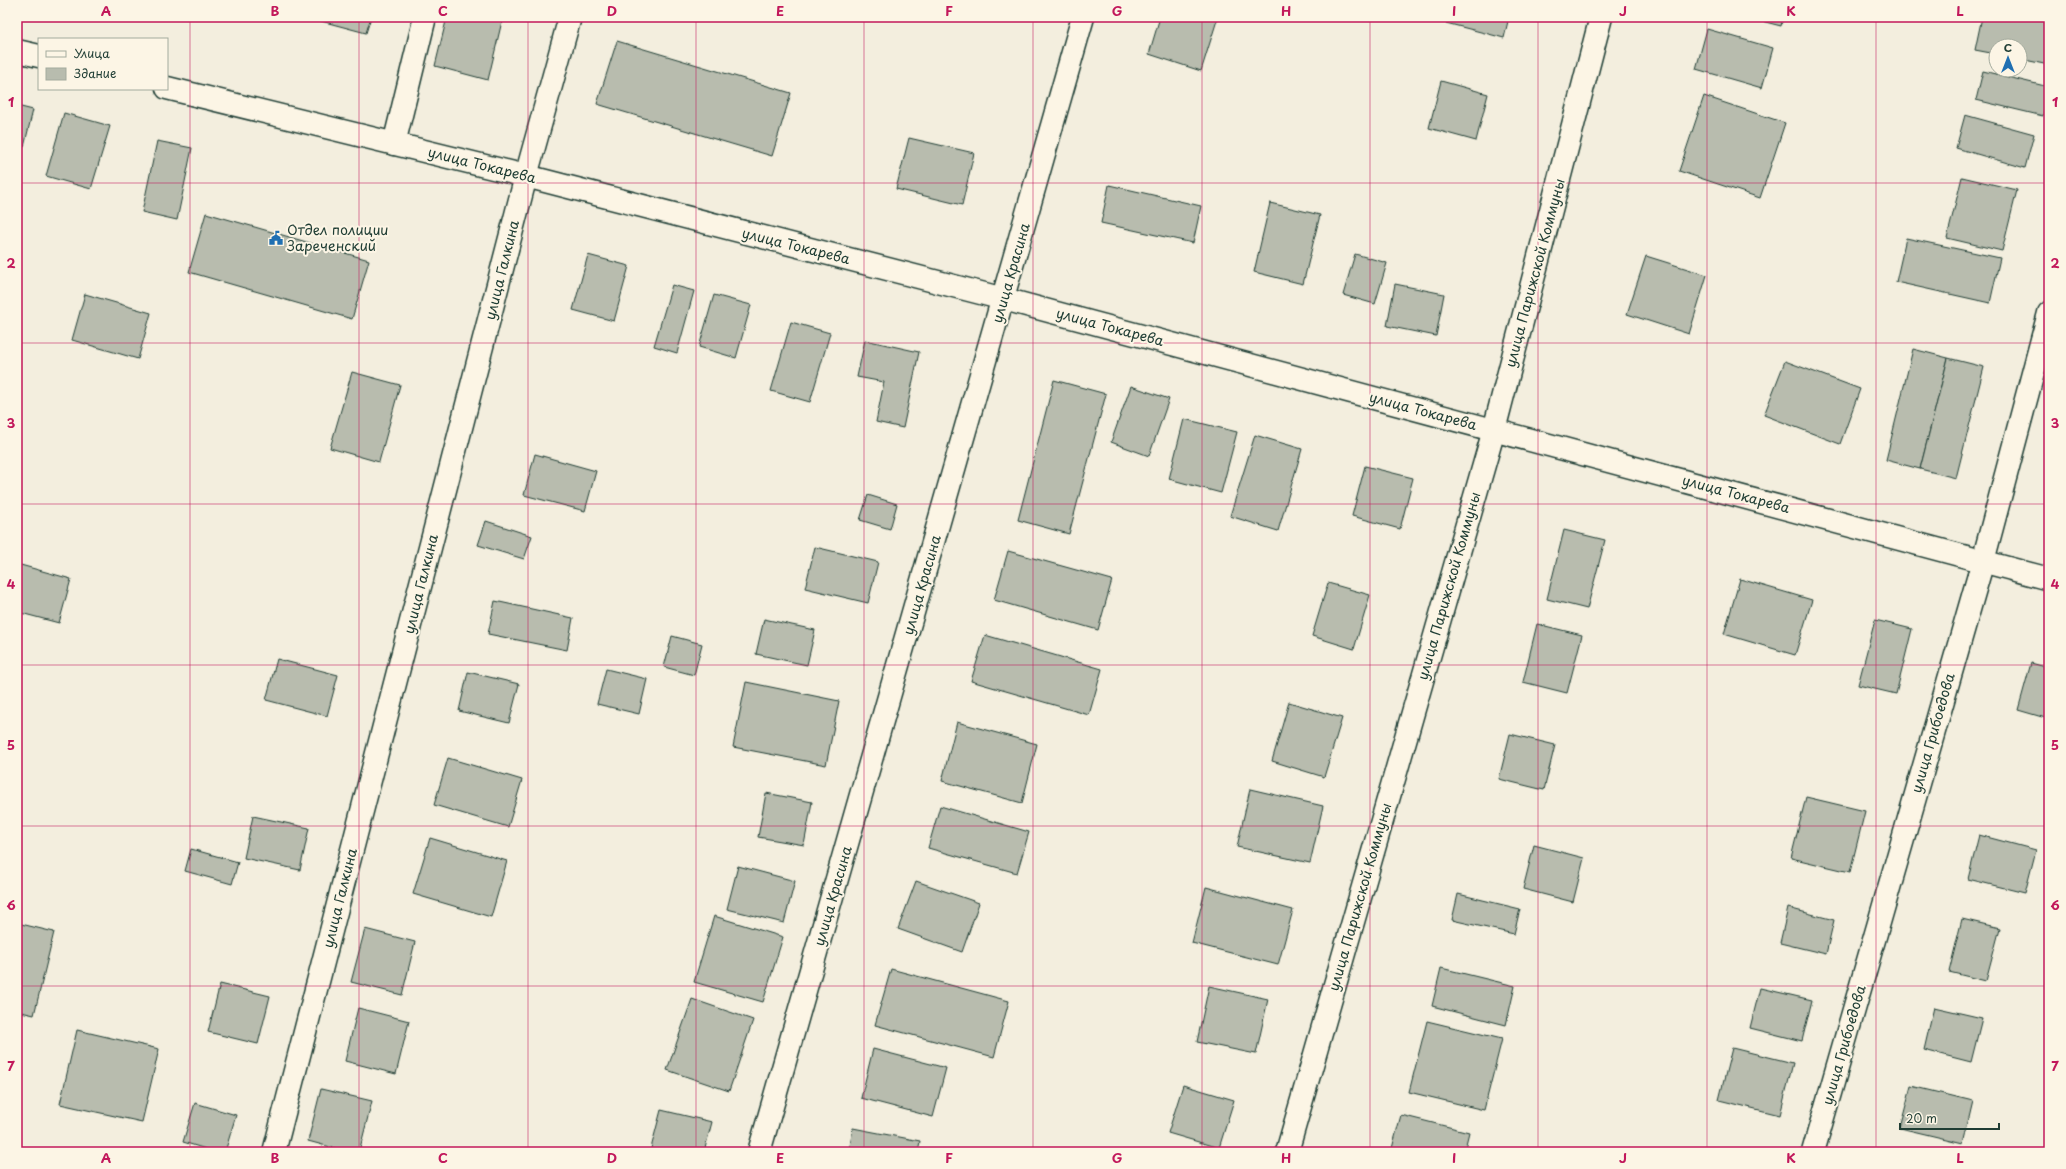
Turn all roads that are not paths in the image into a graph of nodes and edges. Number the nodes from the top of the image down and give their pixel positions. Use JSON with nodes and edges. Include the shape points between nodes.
{"nodes":[{"id":1,"x":425,"y":17,"type":"edge"},
{"id":2,"x":570,"y":17,"type":"edge"},
{"id":3,"x":1083,"y":17,"type":"edge"},
{"id":4,"x":1602,"y":17,"type":"edge"},
{"id":5,"x":17,"y":51,"type":"edge"},
{"id":6,"x":38,"y":56,"type":"edge"},
{"id":7,"x":168,"y":88,"type":"edge"},
{"id":8,"x":394,"y":144,"type":"junction"},
{"id":9,"x":526,"y":176,"type":"junction"},
{"id":10,"x":1004,"y":299,"type":"junction"},
{"id":11,"x":2049,"y":313,"type":"edge"},
{"id":12,"x":1494,"y":430,"type":"junction"},
{"id":13,"x":1983,"y":561,"type":"junction"},
{"id":14,"x":2049,"y":579,"type":"edge"},
{"id":15,"x":274,"y":1152,"type":"edge"},
{"id":16,"x":759,"y":1152,"type":"edge"},
{"id":17,"x":1287,"y":1152,"type":"edge"},
{"id":18,"x":1813,"y":1152,"type":"edge"}],
"edges":[{"from":1,"to":8,"type":"street"},
{"from":2,"to":9,"type":"street","name":"улица Галкина"},
{"from":3,"to":10,"type":"street","name":"улица Красина"},
{"from":4,"to":12,"type":"street","name":"улица Парижской Коммуны"},
{"from":5,"to":6,"type":"street"},
{"from":7,"to":8,"type":"street","name":"улица Токарева"},
{"from":8,"to":9,"type":"street","name":"улица Токарева"},
{"from":9,"to":10,"type":"street","name":"улица Токарева"},
{"from":9,"to":15,"type":"street","name":"улица Галкина"},
{"from":10,"to":12,"type":"street","name":"улица Токарева"},
{"from":10,"to":16,"type":"street","name":"улица Красина"},
{"from":11,"to":13,"type":"street","name":"улица Грибоедова"},
{"from":12,"to":13,"type":"street","name":"улица Токарева"},
{"from":12,"to":17,"type":"street","name":"улица Парижской Коммуны"},
{"from":13,"to":14,"type":"street","name":"улица Токарева"},
{"from":13,"to":18,"type":"street","name":"улица Грибоедова"}]}
